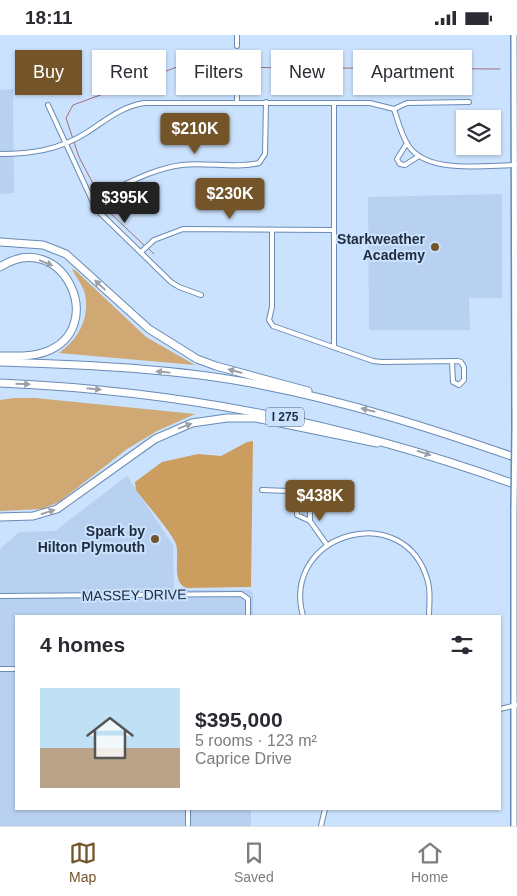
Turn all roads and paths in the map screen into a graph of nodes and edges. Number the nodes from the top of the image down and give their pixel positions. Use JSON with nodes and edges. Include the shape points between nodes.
{"nodes":[{"id":1,"x":237,"y":35,"type":"edge"},
{"id":2,"x":514,"y":35,"type":"edge"},
{"id":3,"x":237,"y":46,"type":"dead end"},
{"id":4,"x":516,"y":60,"type":"edge"},
{"id":5,"x":237,"y":95,"type":"edge"},
{"id":6,"x":237,"y":102,"type":"junction"},
{"id":7,"x":266,"y":102,"type":"junction"},
{"id":8,"x":469,"y":102,"type":"dead end"},
{"id":9,"x":334,"y":103,"type":"junction"},
{"id":10,"x":48,"y":105,"type":"dead end"},
{"id":11,"x":394,"y":109,"type":"junction"},
{"id":12,"x":66,"y":142,"type":"junction"},
{"id":13,"x":407,"y":143,"type":"junction"},
{"id":14,"x":0,"y":154,"type":"edge"},
{"id":15,"x":419,"y":156,"type":"junction"},
{"id":16,"x":516,"y":165,"type":"edge"},
{"id":17,"x":92,"y":200,"type":"junction"},
{"id":18,"x":516,"y":224,"type":"edge"},
{"id":19,"x":272,"y":230,"type":"junction"},
{"id":20,"x":334,"y":230,"type":"junction"},
{"id":21,"x":0,"y":242,"type":"edge"},
{"id":22,"x":141,"y":252,"type":"junction"},
{"id":23,"x":0,"y":267,"type":"edge"},
{"id":24,"x":201,"y":295,"type":"dead end"},
{"id":25,"x":516,"y":311,"type":"edge"},
{"id":26,"x":516,"y":319,"type":"edge"},
{"id":27,"x":334,"y":347,"type":"junction"},
{"id":28,"x":516,"y":353,"type":"edge"},
{"id":29,"x":0,"y":356,"type":"edge"},
{"id":30,"x":0,"y":362,"type":"edge"},
{"id":31,"x":452,"y":362,"type":"junction"},
{"id":32,"x":0,"y":383,"type":"edge"},
{"id":33,"x":331,"y":401,"type":"junction"},
{"id":34,"x":402,"y":446,"type":"junction"},
{"id":35,"x":517,"y":458,"type":"edge"},
{"id":36,"x":517,"y":485,"type":"edge"},
{"id":37,"x":262,"y":490,"type":"dead end"},
{"id":38,"x":315,"y":497,"type":"dead end"},
{"id":39,"x":299,"y":506,"type":"junction"},
{"id":40,"x":308,"y":506,"type":"junction"},
{"id":41,"x":0,"y":517,"type":"edge"},
{"id":42,"x":310,"y":521,"type":"junction"},
{"id":43,"x":327,"y":545,"type":"junction"},
{"id":44,"x":0,"y":595,"type":"edge"},
{"id":45,"x":248,"y":615,"type":"edge"},
{"id":46,"x":303,"y":615,"type":"edge"},
{"id":47,"x":429,"y":615,"type":"edge"},
{"id":48,"x":0,"y":669,"type":"edge"},
{"id":49,"x":15,"y":669,"type":"edge"},
{"id":50,"x":516,"y":706,"type":"edge"},
{"id":51,"x":501,"y":709,"type":"edge"},
{"id":52,"x":188,"y":810,"type":"edge"},
{"id":53,"x":325,"y":810,"type":"edge"},
{"id":54,"x":188,"y":826,"type":"edge"},
{"id":55,"x":321,"y":826,"type":"edge"},
{"id":56,"x":514,"y":826,"type":"edge"}],
"edges":[{"from":1,"to":3,"type":"street"},
{"from":2,"to":4,"type":"street"},
{"from":4,"to":16,"type":"street"},
{"from":5,"to":6,"type":"street"},
{"from":6,"to":7,"type":"street"},
{"from":6,"to":12,"type":"street","via":[[136,104]]},
{"from":7,"to":9,"type":"street"},
{"from":7,"to":17,"type":"street","via":[[266,155],[261,162],[170,167]]},
{"from":8,"to":11,"type":"street","via":[[407,103]]},
{"from":9,"to":11,"type":"street","via":[[376,103]]},
{"from":9,"to":20,"type":"street"},
{"from":10,"to":12,"type":"street"},
{"from":11,"to":13,"type":"street"},
{"from":12,"to":14,"type":"street","via":[[43,152]]},
{"from":12,"to":17,"type":"street"},
{"from":13,"to":15,"type":"street"},
{"from":13,"to":15,"type":"street","via":[[397,159],[400,164],[405,165]]},
{"from":15,"to":16,"type":"street","via":[[442,165]]},
{"from":16,"to":18,"type":"street"},
{"from":17,"to":22,"type":"street","via":[[102,217]]},
{"from":18,"to":25,"type":"street"},
{"from":19,"to":20,"type":"street"},
{"from":19,"to":22,"type":"street","via":[[183,229],[154,240]]},
{"from":19,"to":27,"type":"street","via":[[270,324]]},
{"from":20,"to":27,"type":"street"},
{"from":33,"to":21,"type":"highway","one_way":true,"via":[[315,393],[197,359],[149,329],[66,254],[43,245]]},
{"from":22,"to":24,"type":"street","via":[[179,287]]},
{"from":23,"to":29,"type":"highway","one_way":true,"via":[[25,258],[48,262],[70,282],[76,306],[71,329],[53,348],[32,356]]},
{"from":25,"to":26,"type":"street"},
{"from":26,"to":28,"type":"street"},
{"from":27,"to":31,"type":"street","via":[[378,362]]},
{"from":28,"to":50,"type":"street","bridge":true},
{"from":33,"to":30,"type":"highway","number":"I 275","one_way":true,"via":[[229,379],[90,365]]},
{"from":31,"to":31,"type":"street","via":[[463,365],[464,380],[459,385],[452,382]]},
{"from":32,"to":34,"type":"highway","number":"I 275","one_way":true,"via":[[126,391],[220,404],[318,424]]},
{"from":35,"to":33,"type":"highway","number":"I 275","one_way":true,"via":[[431,428]]},
{"from":34,"to":36,"type":"highway","number":"I 275","one_way":true},
{"from":41,"to":34,"type":"highway","one_way":true,"via":[[33,516],[57,509],[155,439],[192,423],[256,418],[369,443]]},
{"from":37,"to":39,"type":"street","via":[[289,491]]},
{"from":38,"to":40,"type":"street"},
{"from":39,"to":40,"type":"street"},
{"from":39,"to":42,"type":"street","via":[[297,515]]},
{"from":40,"to":42,"type":"street"},
{"from":42,"to":43,"type":"street"},
{"from":43,"to":46,"type":"street","via":[[313,559],[302,580]]},
{"from":43,"to":47,"type":"street","via":[[361,533],[383,535],[404,545],[425,573]]},
{"from":44,"to":45,"type":"street","name":"MASSEY DRIVE","via":[[241,594],[248,599]]},
{"from":48,"to":49,"type":"street"},
{"from":50,"to":51,"type":"street"},
{"from":50,"to":56,"type":"street"},
{"from":52,"to":54,"type":"street"},
{"from":53,"to":55,"type":"street"}]}
